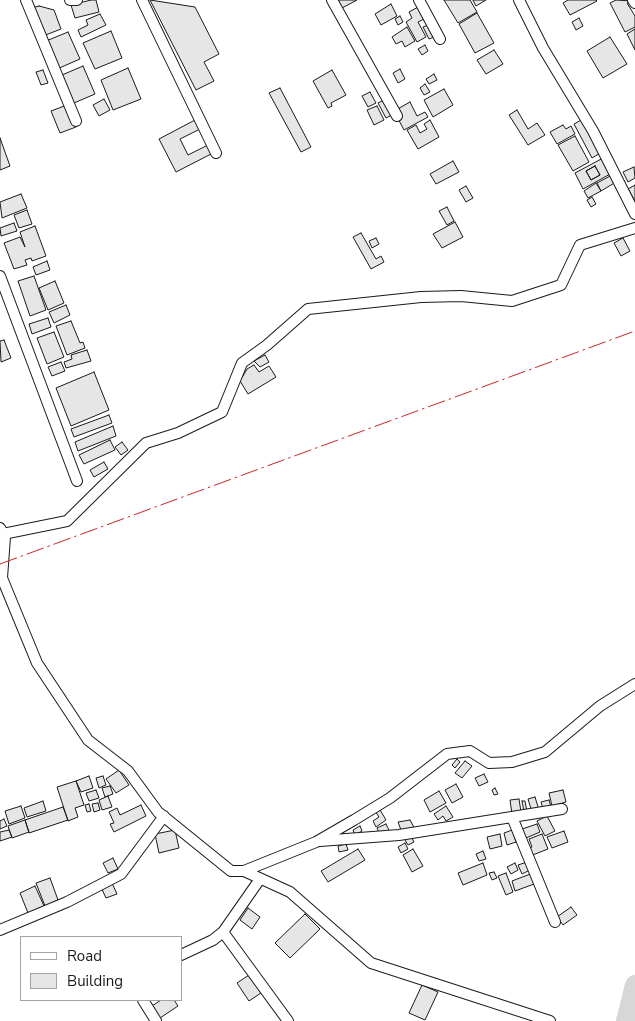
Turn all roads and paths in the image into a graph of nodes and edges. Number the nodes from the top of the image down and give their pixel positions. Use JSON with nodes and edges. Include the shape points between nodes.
{"nodes":[{"id":1,"x":26,"y":0,"type":"edge"},
{"id":2,"x":70,"y":0,"type":"edge"},
{"id":3,"x":77,"y":0,"type":"edge"},
{"id":4,"x":142,"y":0,"type":"edge"},
{"id":5,"x":332,"y":0,"type":"edge"},
{"id":6,"x":419,"y":0,"type":"edge"},
{"id":7,"x":519,"y":0,"type":"edge"},
{"id":8,"x":440,"y":39,"type":"dead end"},
{"id":9,"x":397,"y":116,"type":"dead end"},
{"id":10,"x":76,"y":121,"type":"dead end"},
{"id":11,"x":216,"y":153,"type":"dead end"},
{"id":12,"x":635,"y":214,"type":"edge"},
{"id":13,"x":635,"y":228,"type":"edge"},
{"id":14,"x":0,"y":276,"type":"edge"},
{"id":15,"x":77,"y":481,"type":"dead end"},
{"id":16,"x":1,"y":531,"type":"edge"},
{"id":17,"x":635,"y":684,"type":"edge"},
{"id":18,"x":562,"y":809,"type":"dead end"},
{"id":19,"x":164,"y":816,"type":"junction"},
{"id":20,"x":512,"y":817,"type":"junction"},
{"id":21,"x":316,"y":842,"type":"junction"},
{"id":22,"x":244,"y":871,"type":"junction"},
{"id":23,"x":260,"y":879,"type":"junction"},
{"id":24,"x":555,"y":922,"type":"dead end"},
{"id":25,"x":0,"y":930,"type":"edge"},
{"id":26,"x":223,"y":932,"type":"junction"},
{"id":27,"x":182,"y":955,"type":"edge"},
{"id":28,"x":144,"y":1001,"type":"edge"},
{"id":29,"x":156,"y":1021,"type":"edge"},
{"id":30,"x":288,"y":1021,"type":"edge"},
{"id":31,"x":550,"y":1021,"type":"edge"}],
"edges":[{"from":1,"to":10,"type":"street"},
{"from":2,"to":3,"type":"street"},
{"from":4,"to":11,"type":"street"},
{"from":5,"to":9,"type":"street"},
{"from":6,"to":8,"type":"street"},
{"from":7,"to":12,"type":"street","via":[[543,48],[593,131]]},
{"from":13,"to":16,"type":"street","via":[[580,245],[562,285],[512,301],[421,296],[308,309],[242,362],[222,412],[178,433],[146,443],[67,522]]},
{"from":14,"to":15,"type":"street"},
{"from":16,"to":19,"type":"street","via":[[4,538],[2,578],[37,663],[88,740],[128,771]]},
{"from":17,"to":21,"type":"street","via":[[600,706],[545,752],[512,762],[489,763],[470,751],[447,754],[390,798]]},
{"from":18,"to":20,"type":"street"},
{"from":19,"to":22,"type":"street","via":[[232,871]]},
{"from":19,"to":25,"type":"street","via":[[121,874]]},
{"from":20,"to":21,"type":"street","via":[[399,835]]},
{"from":20,"to":24,"type":"street"},
{"from":21,"to":22,"type":"street"},
{"from":22,"to":23,"type":"street"},
{"from":23,"to":26,"type":"street"},
{"from":23,"to":31,"type":"street","via":[[290,892],[371,963]]},
{"from":26,"to":27,"type":"street"},
{"from":26,"to":30,"type":"street"},
{"from":28,"to":29,"type":"street"}]}
